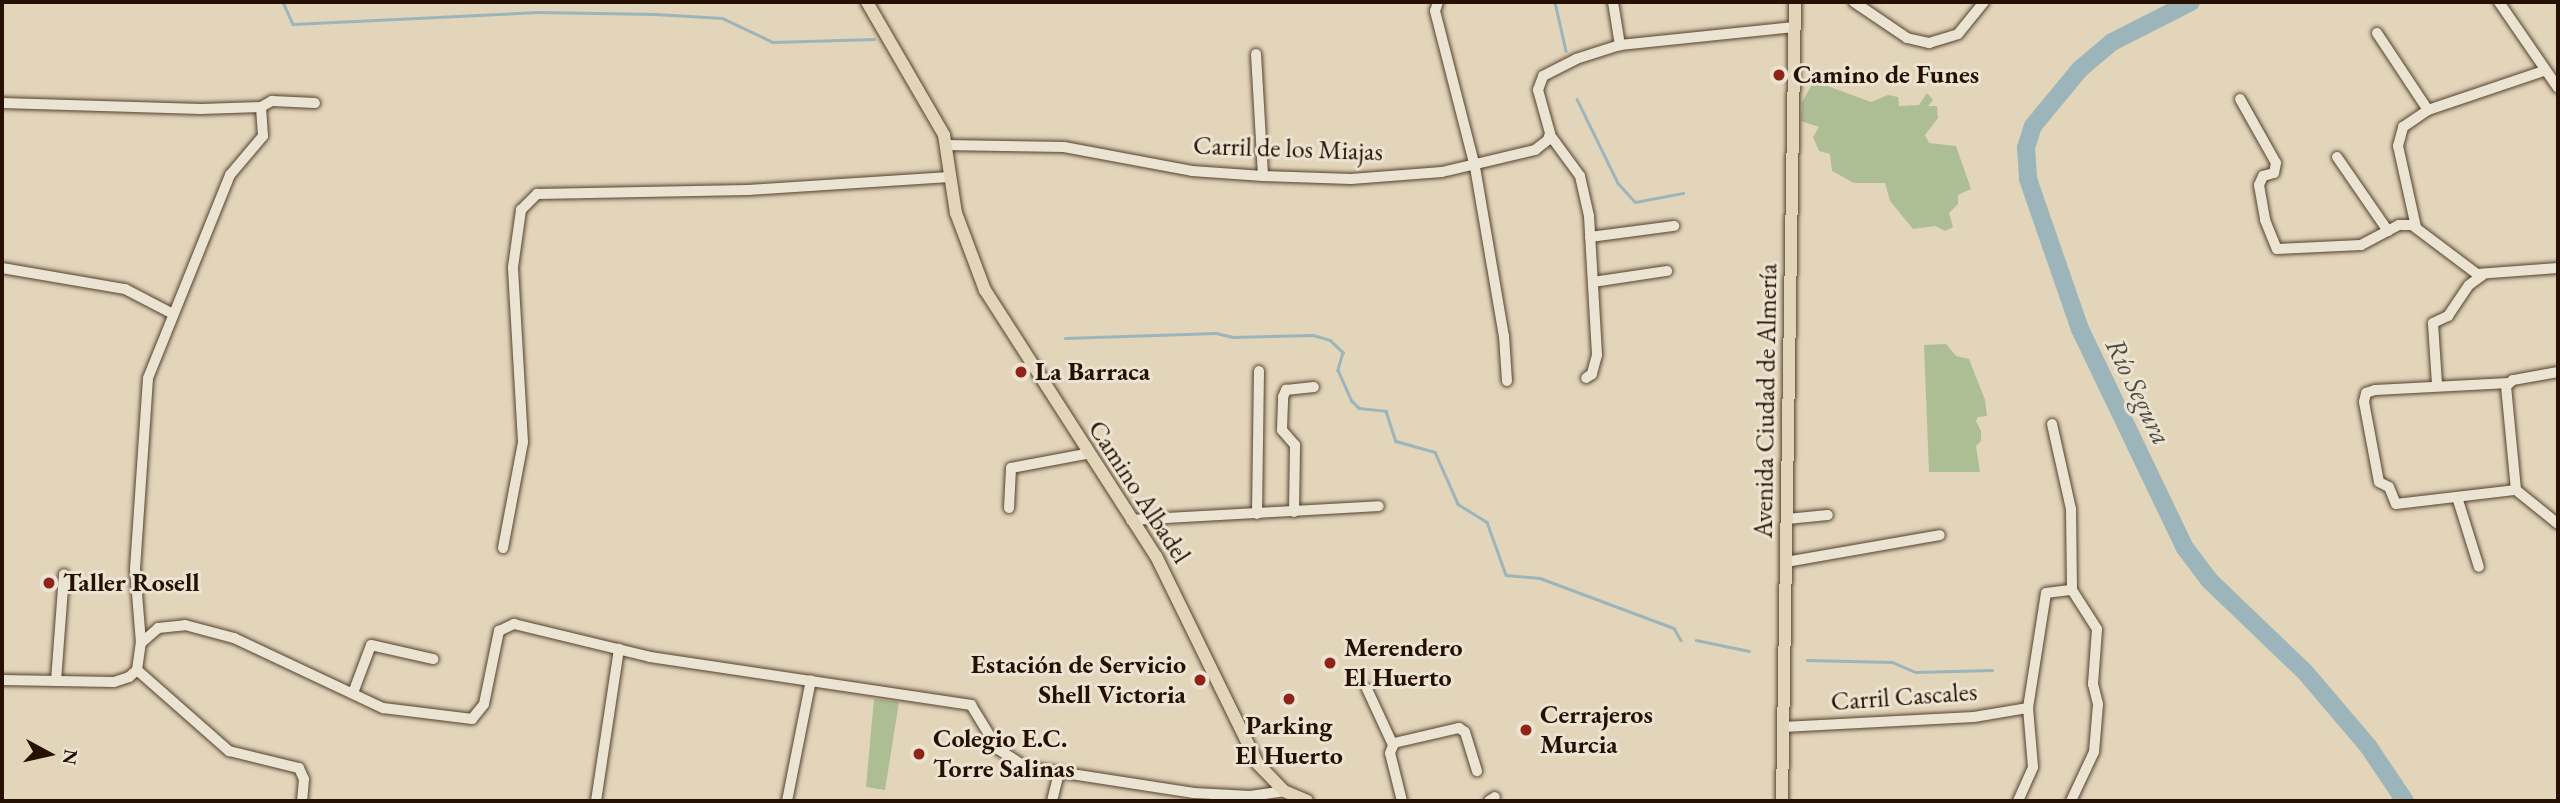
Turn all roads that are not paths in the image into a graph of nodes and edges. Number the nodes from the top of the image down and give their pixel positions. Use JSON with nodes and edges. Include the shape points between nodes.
{"nodes":[{"id":1,"x":867,"y":2,"type":"edge"},
{"id":2,"x":1438,"y":2,"type":"edge"},
{"id":3,"x":1613,"y":2,"type":"edge"},
{"id":4,"x":1854,"y":2,"type":"edge"},
{"id":5,"x":1984,"y":2,"type":"edge"},
{"id":6,"x":2499,"y":2,"type":"edge"},
{"id":7,"x":1795,"y":4,"type":"edge"},
{"id":8,"x":1794,"y":27,"type":"junction"},
{"id":9,"x":2377,"y":33,"type":"dead end"},
{"id":10,"x":1620,"y":45,"type":"junction"},
{"id":11,"x":1256,"y":54,"type":"dead end"},
{"id":12,"x":2544,"y":71,"type":"junction"},
{"id":13,"x":2558,"y":88,"type":"edge"},
{"id":14,"x":2240,"y":99,"type":"dead end"},
{"id":15,"x":2,"y":103,"type":"edge"},
{"id":16,"x":315,"y":103,"type":"dead end"},
{"id":17,"x":261,"y":107,"type":"junction"},
{"id":18,"x":2428,"y":110,"type":"junction"},
{"id":19,"x":1550,"y":135,"type":"junction"},
{"id":20,"x":946,"y":145,"type":"junction"},
{"id":21,"x":2337,"y":157,"type":"dead end"},
{"id":22,"x":1475,"y":167,"type":"junction"},
{"id":23,"x":1263,"y":176,"type":"junction"},
{"id":24,"x":950,"y":177,"type":"junction"},
{"id":25,"x":1674,"y":226,"type":"dead end"},
{"id":26,"x":2416,"y":227,"type":"junction"},
{"id":27,"x":2388,"y":231,"type":"junction"},
{"id":28,"x":1590,"y":237,"type":"junction"},
{"id":29,"x":2,"y":268,"type":"edge"},
{"id":30,"x":2558,"y":268,"type":"edge"},
{"id":31,"x":1667,"y":271,"type":"dead end"},
{"id":32,"x":2483,"y":275,"type":"junction"},
{"id":33,"x":1593,"y":282,"type":"junction"},
{"id":34,"x":173,"y":314,"type":"junction"},
{"id":35,"x":1259,"y":371,"type":"dead end"},
{"id":36,"x":2558,"y":372,"type":"edge"},
{"id":37,"x":1586,"y":378,"type":"dead end"},
{"id":38,"x":1507,"y":380,"type":"dead end"},
{"id":39,"x":2509,"y":383,"type":"junction"},
{"id":40,"x":2437,"y":384,"type":"junction"},
{"id":41,"x":1314,"y":387,"type":"dead end"},
{"id":42,"x":2052,"y":424,"type":"dead end"},
{"id":43,"x":1086,"y":453,"type":"junction"},
{"id":44,"x":2516,"y":491,"type":"junction"},
{"id":45,"x":2457,"y":497,"type":"junction"},
{"id":46,"x":1379,"y":506,"type":"dead end"},
{"id":47,"x":1010,"y":508,"type":"dead end"},
{"id":48,"x":1294,"y":512,"type":"junction"},
{"id":49,"x":1257,"y":514,"type":"junction"},
{"id":50,"x":1828,"y":515,"type":"dead end"},
{"id":51,"x":1787,"y":519,"type":"junction"},
{"id":52,"x":1131,"y":520,"type":"junction"},
{"id":53,"x":2558,"y":524,"type":"edge"},
{"id":54,"x":1940,"y":535,"type":"dead end"},
{"id":55,"x":503,"y":548,"type":"dead end"},
{"id":56,"x":1786,"y":562,"type":"junction"},
{"id":57,"x":2479,"y":567,"type":"dead end"},
{"id":58,"x":64,"y":574,"type":"dead end"},
{"id":59,"x":2072,"y":590,"type":"junction"},
{"id":60,"x":141,"y":643,"type":"junction"},
{"id":61,"x":619,"y":649,"type":"junction"},
{"id":62,"x":433,"y":659,"type":"dead end"},
{"id":63,"x":137,"y":670,"type":"junction"},
{"id":64,"x":2,"y":680,"type":"edge"},
{"id":65,"x":811,"y":680,"type":"junction"},
{"id":66,"x":56,"y":681,"type":"junction"},
{"id":67,"x":1367,"y":689,"type":"dead end"},
{"id":68,"x":353,"y":693,"type":"junction"},
{"id":69,"x":2028,"y":708,"type":"junction"},
{"id":70,"x":1783,"y":727,"type":"junction"},
{"id":71,"x":1393,"y":745,"type":"junction"},
{"id":72,"x":1477,"y":771,"type":"dead end"},
{"id":73,"x":1059,"y":773,"type":"junction"},
{"id":74,"x":1284,"y":791,"type":"junction"},
{"id":75,"x":1203,"y":797,"type":"edge"},
{"id":76,"x":302,"y":801,"type":"edge"},
{"id":77,"x":596,"y":801,"type":"edge"},
{"id":78,"x":787,"y":801,"type":"edge"},
{"id":79,"x":1052,"y":801,"type":"edge"},
{"id":80,"x":1307,"y":801,"type":"edge"},
{"id":81,"x":1402,"y":801,"type":"edge"},
{"id":82,"x":1782,"y":801,"type":"edge"},
{"id":83,"x":2018,"y":801,"type":"edge"},
{"id":84,"x":2071,"y":801,"type":"edge"}],
"edges":[{"from":1,"to":20,"type":"main road","name":"Camino Albadel"},
{"from":2,"to":22,"type":"street","via":[[1435,11]]},
{"from":3,"to":10,"type":"street"},
{"from":4,"to":5,"type":"street","via":[[1908,38],[1929,43],[1958,34]]},
{"from":6,"to":12,"type":"street"},
{"from":7,"to":8,"type":"main road","name":"Avenida Ciudad de Almería"},
{"from":8,"to":10,"type":"street"},
{"from":8,"to":51,"type":"main road","name":"Avenida Ciudad de Almería"},
{"from":9,"to":18,"type":"street"},
{"from":10,"to":19,"type":"street","via":[[1543,76],[1538,90]]},
{"from":11,"to":23,"type":"street"},
{"from":12,"to":13,"type":"street"},
{"from":12,"to":18,"type":"street"},
{"from":14,"to":27,"type":"street","via":[[2276,163],[2274,173],[2263,176],[2259,185],[2275,247],[2361,245]]},
{"from":15,"to":17,"type":"street"},
{"from":16,"to":17,"type":"street","via":[[272,101]]},
{"from":17,"to":34,"type":"street","via":[[263,136],[230,175]]},
{"from":18,"to":26,"type":"street","via":[[2403,127],[2398,146]]},
{"from":19,"to":22,"type":"street","name":"Carril de los Miajas","via":[[1535,150]]},
{"from":19,"to":28,"type":"street","via":[[1580,176]]},
{"from":20,"to":23,"type":"street","name":"Carril de los Miajas","via":[[1064,147],[1192,170]]},
{"from":20,"to":24,"type":"main road","name":"Camino Albadel"},
{"from":21,"to":27,"type":"street"},
{"from":22,"to":23,"type":"street","name":"Carril de los Miajas","via":[[1351,179]]},
{"from":22,"to":38,"type":"street","via":[[1504,336]]},
{"from":24,"to":43,"type":"main road","name":"Camino Albadel","via":[[967,250],[985,290]]},
{"from":24,"to":55,"type":"street","via":[[748,190],[537,194],[521,211],[513,267],[523,442]]},
{"from":25,"to":28,"type":"street"},
{"from":26,"to":27,"type":"street","via":[[2399,225]]},
{"from":26,"to":32,"type":"street","via":[[2464,267]]},
{"from":28,"to":33,"type":"street"},
{"from":29,"to":34,"type":"street","via":[[125,289]]},
{"from":30,"to":32,"type":"street"},
{"from":31,"to":33,"type":"street"},
{"from":32,"to":40,"type":"street","via":[[2469,285],[2454,311],[2433,323]]},
{"from":33,"to":37,"type":"street","via":[[1597,355],[1592,374]]},
{"from":34,"to":60,"type":"street","via":[[148,377],[135,569]]},
{"from":35,"to":49,"type":"street"},
{"from":36,"to":39,"type":"street"},
{"from":39,"to":40,"type":"street"},
{"from":39,"to":44,"type":"street"},
{"from":40,"to":45,"type":"street","via":[[2366,393],[2369,442],[2379,482],[2389,487],[2396,503]]},
{"from":41,"to":48,"type":"street","via":[[1286,390],[1283,397],[1282,430],[1295,445]]},
{"from":42,"to":59,"type":"street","via":[[2071,509]]},
{"from":43,"to":47,"type":"street","via":[[1011,468]]},
{"from":43,"to":52,"type":"main road","name":"Camino Albadel"},
{"from":44,"to":45,"type":"street"},
{"from":44,"to":53,"type":"street"},
{"from":45,"to":57,"type":"street"},
{"from":46,"to":48,"type":"street"},
{"from":48,"to":49,"type":"street"},
{"from":49,"to":52,"type":"street"},
{"from":50,"to":51,"type":"street"},
{"from":51,"to":56,"type":"main road","name":"Avenida Ciudad de Almería"},
{"from":52,"to":74,"type":"main road","name":"Camino Albadel","via":[[1201,641],[1258,764]]},
{"from":54,"to":56,"type":"street"},
{"from":56,"to":70,"type":"main road","name":"Avenida Ciudad de Almería"},
{"from":58,"to":66,"type":"street"},
{"from":59,"to":69,"type":"street","via":[[2046,593]]},
{"from":59,"to":84,"type":"street","via":[[2097,629],[2093,684],[2098,704],[2094,752]]},
{"from":60,"to":63,"type":"street"},
{"from":60,"to":68,"type":"street","via":[[158,628],[185,625],[234,638]]},
{"from":61,"to":65,"type":"street"},
{"from":61,"to":68,"type":"street","via":[[513,624],[499,631],[484,704],[472,719],[383,708]]},
{"from":61,"to":77,"type":"street"},
{"from":62,"to":68,"type":"street","via":[[371,645]]},
{"from":63,"to":66,"type":"street","via":[[114,682]]},
{"from":63,"to":76,"type":"street","via":[[229,751],[299,768],[304,779]]},
{"from":64,"to":66,"type":"street"},
{"from":65,"to":73,"type":"street","via":[[971,705],[1011,762]]},
{"from":65,"to":78,"type":"street"},
{"from":67,"to":71,"type":"street"},
{"from":69,"to":70,"type":"street","name":"Carril Cascales","via":[[1974,717]]},
{"from":69,"to":83,"type":"street","via":[[2033,767]]},
{"from":70,"to":82,"type":"main road","name":"Avenida Ciudad de Almería"},
{"from":71,"to":72,"type":"street","via":[[1459,728],[1465,732]]},
{"from":71,"to":81,"type":"street","via":[[1390,753]]},
{"from":73,"to":75,"type":"street"},
{"from":73,"to":79,"type":"street"},
{"from":74,"to":75,"type":"street"},
{"from":74,"to":80,"type":"main road","name":"Camino Albadel"}]}
